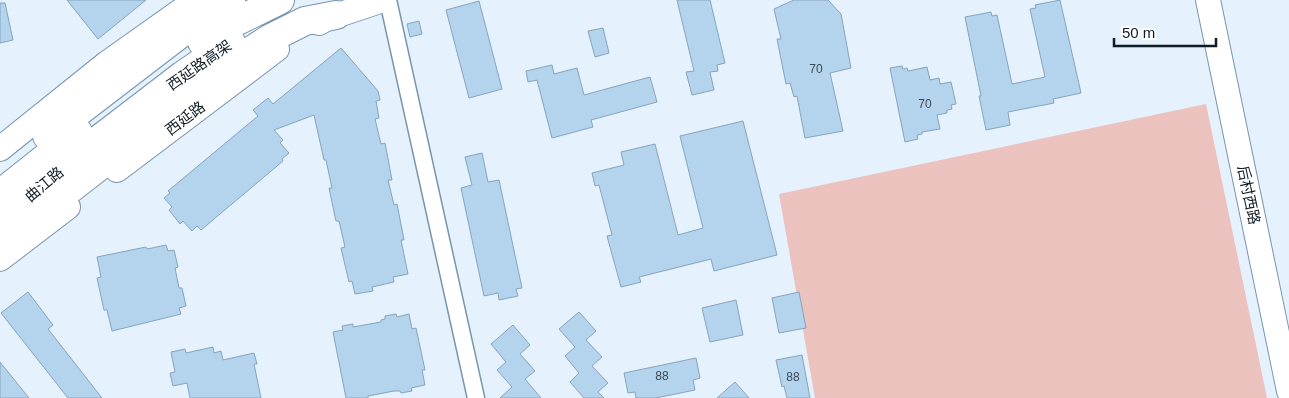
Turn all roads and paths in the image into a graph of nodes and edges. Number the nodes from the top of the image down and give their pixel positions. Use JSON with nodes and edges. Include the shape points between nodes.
{"nodes":[{"id":1,"x":196,"y":0,"type":"edge"},
{"id":2,"x":231,"y":0,"type":"edge"},
{"id":3,"x":280,"y":0,"type":"edge"},
{"id":4,"x":1208,"y":0,"type":"edge"},
{"id":5,"x":376,"y":1,"type":"edge"},
{"id":6,"x":328,"y":8,"type":"edge"},
{"id":7,"x":85,"y":138,"type":"junction"},
{"id":8,"x":0,"y":149,"type":"edge"},
{"id":9,"x":0,"y":173,"type":"edge"},
{"id":10,"x":0,"y":194,"type":"edge"},
{"id":11,"x":0,"y":222,"type":"edge"},
{"id":12,"x":0,"y":234,"type":"edge"},
{"id":13,"x":0,"y":259,"type":"edge"},
{"id":14,"x":1289,"y":391,"type":"edge"},
{"id":15,"x":476,"y":398,"type":"edge"}],
"edges":[{"from":1,"to":8,"type":"main road","via":[[107,63]]},
{"from":2,"to":9,"type":"highway","via":[[214,8]]},
{"from":3,"to":7,"type":"highway","name":"西延路高架","via":[[221,29],[173,61]]},
{"from":4,"to":14,"type":"main road","name":"后村西路"},
{"from":5,"to":6,"type":"main road","name":"西延路"},
{"from":5,"to":15,"type":"street"},
{"from":6,"to":7,"type":"highway","name":"西延路高架","via":[[273,18]]},
{"from":6,"to":12,"type":"highway","via":[[269,39],[228,66],[42,211]]},
{"from":6,"to":13,"type":"main road","name":"西延路","via":[[326,19],[267,55]]},
{"from":7,"to":10,"type":"highway","name":"曲江路"},
{"from":7,"to":11,"type":"highway","name":"曲江路"}]}
